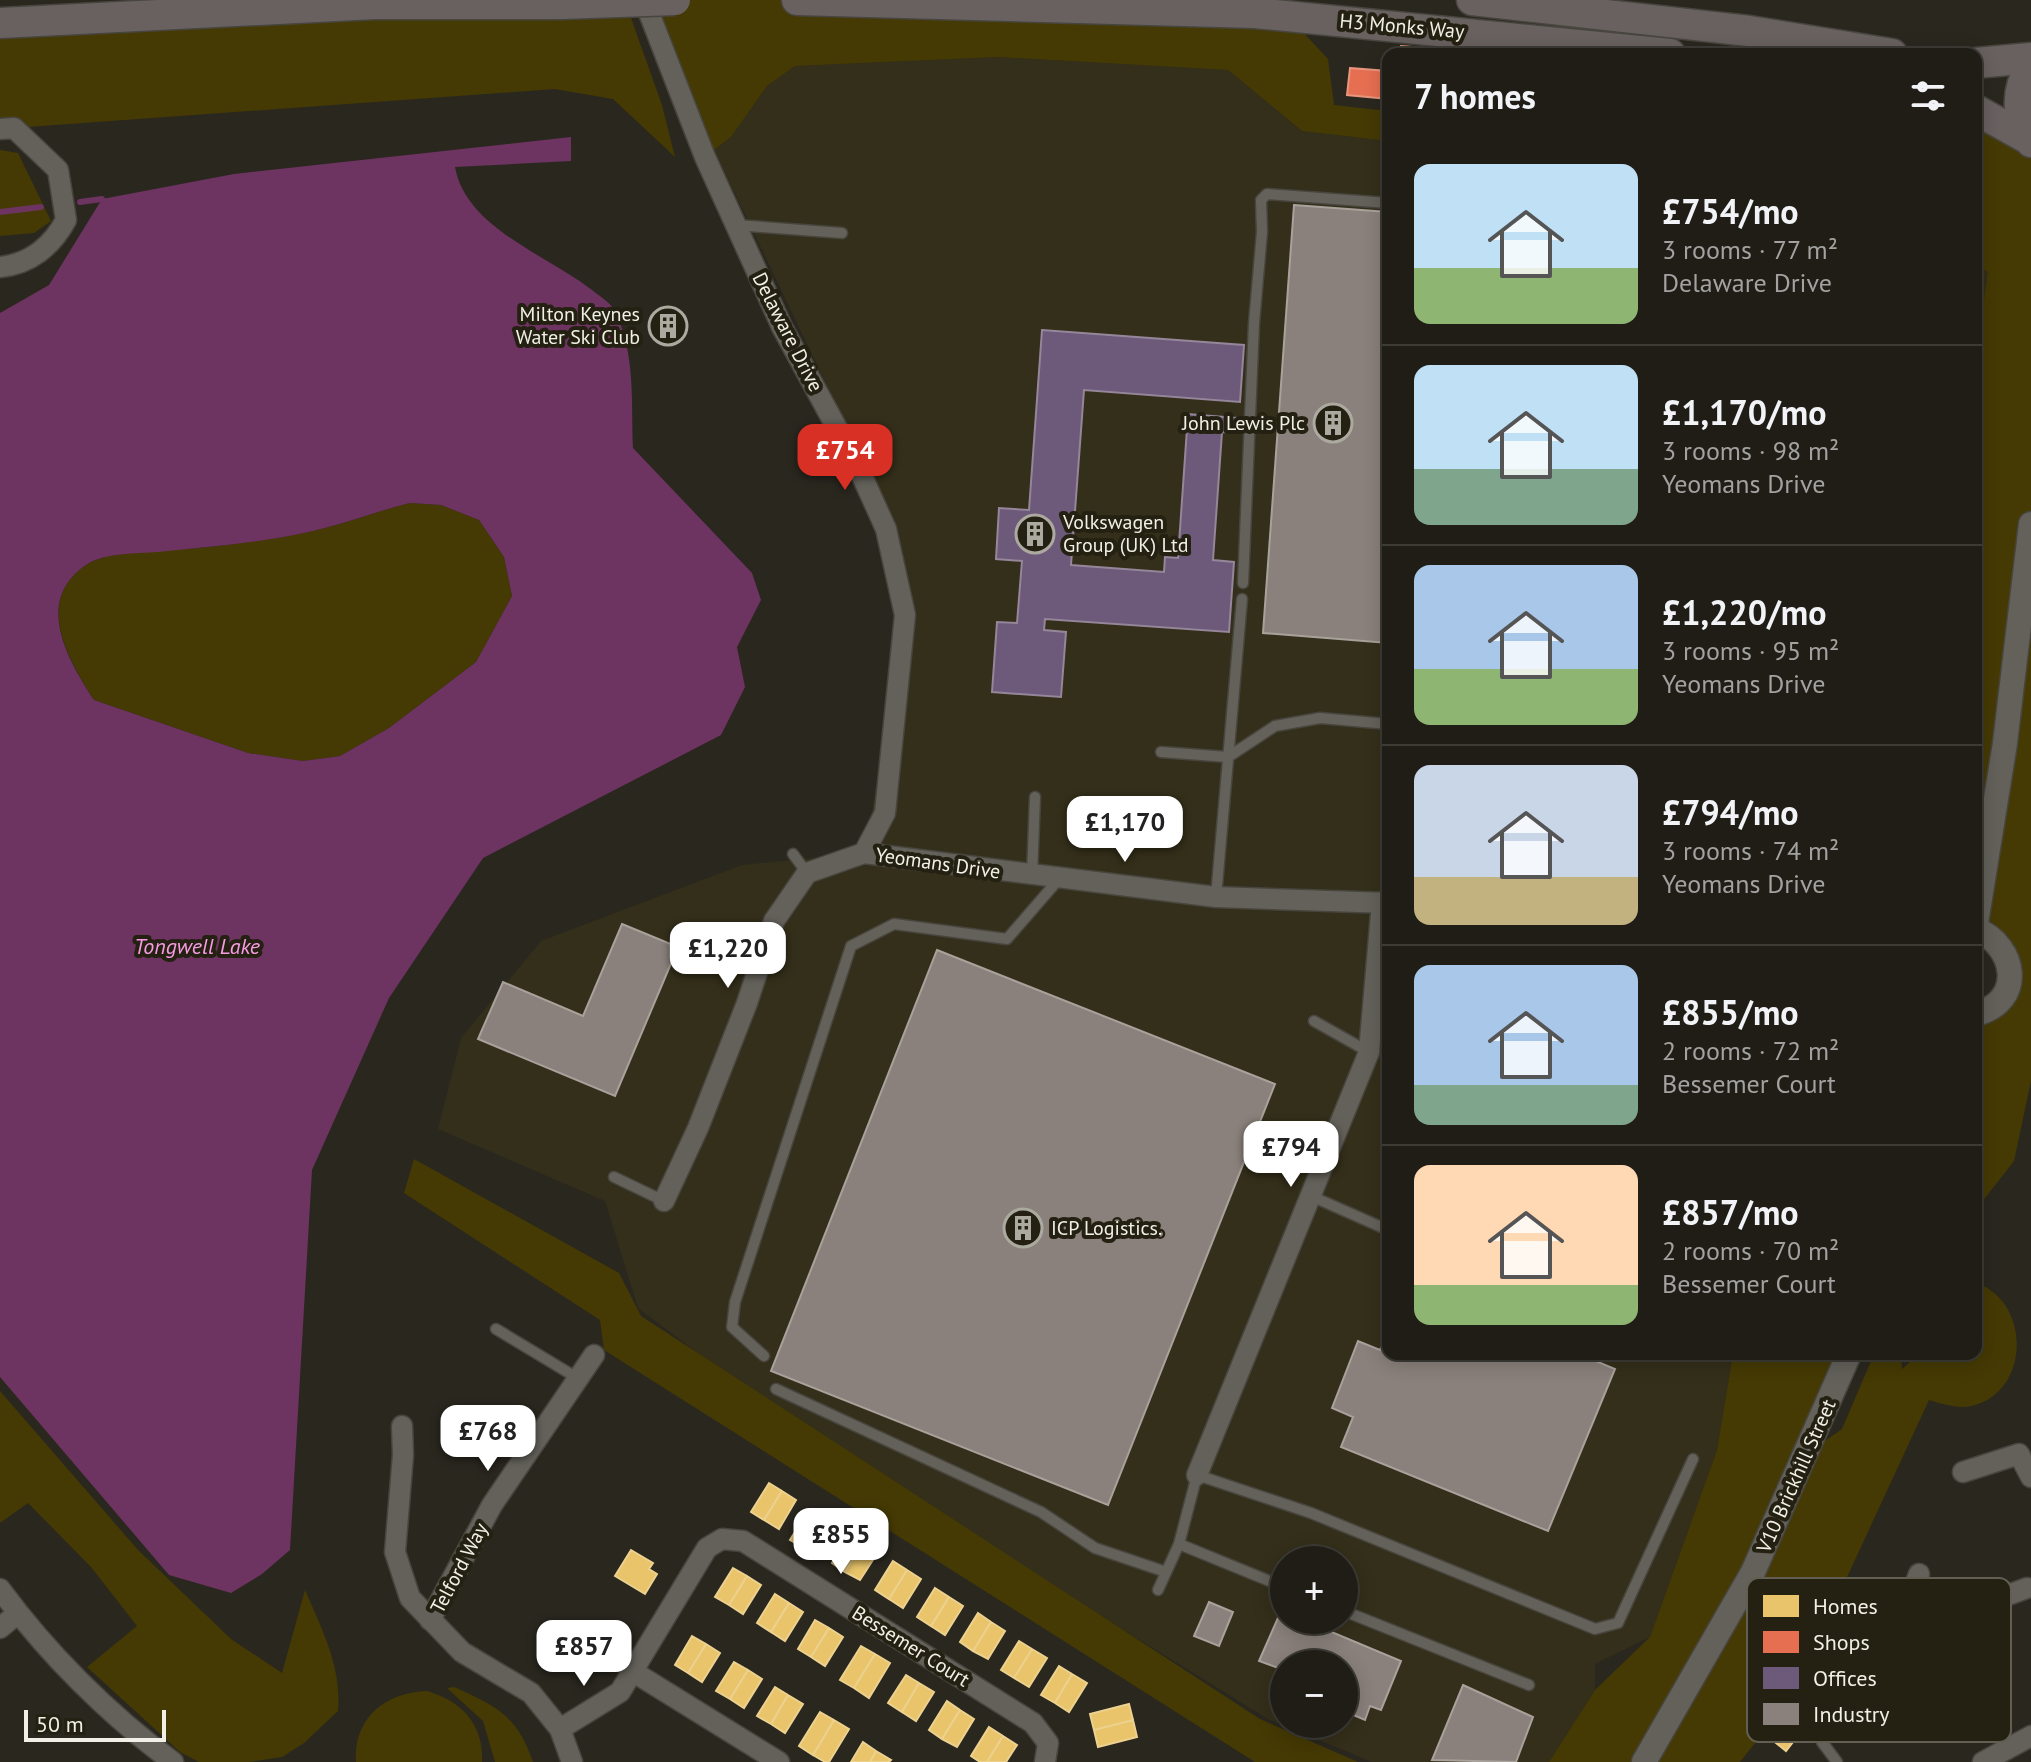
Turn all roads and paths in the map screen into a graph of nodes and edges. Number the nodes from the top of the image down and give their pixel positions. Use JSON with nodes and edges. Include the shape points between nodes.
{"nodes":[{"id":1,"x":644,"y":0,"type":"edge"},
{"id":2,"x":675,"y":0,"type":"edge"},
{"id":3,"x":797,"y":0,"type":"edge"},
{"id":4,"x":1472,"y":0,"type":"edge"},
{"id":5,"x":0,"y":23,"type":"edge"},
{"id":6,"x":1609,"y":48,"type":"edge"},
{"id":7,"x":1857,"y":48,"type":"edge"},
{"id":8,"x":2031,"y":58,"type":"edge"},
{"id":9,"x":1982,"y":62,"type":"edge"},
{"id":10,"x":2031,"y":67,"type":"edge"},
{"id":11,"x":1982,"y":113,"type":"edge"},
{"id":12,"x":7,"y":129,"type":"edge"},
{"id":13,"x":2030,"y":141,"type":"edge"},
{"id":14,"x":1382,"y":203,"type":"edge"},
{"id":15,"x":736,"y":225,"type":"junction"},
{"id":16,"x":842,"y":233,"type":"dead end"},
{"id":17,"x":0,"y":267,"type":"edge"},
{"id":18,"x":2031,"y":524,"type":"edge"},
{"id":19,"x":1243,"y":583,"type":"dead end"},
{"id":20,"x":1242,"y":599,"type":"dead end"},
{"id":21,"x":1382,"y":723,"type":"edge"},
{"id":22,"x":1161,"y":752,"type":"dead end"},
{"id":23,"x":1228,"y":757,"type":"junction"},
{"id":24,"x":1035,"y":797,"type":"dead end"},
{"id":25,"x":864,"y":853,"type":"junction"},
{"id":26,"x":793,"y":854,"type":"dead end"},
{"id":27,"x":807,"y":873,"type":"junction"},
{"id":28,"x":1032,"y":876,"type":"junction"},
{"id":29,"x":1059,"y":879,"type":"junction"},
{"id":30,"x":1982,"y":886,"type":"edge"},
{"id":31,"x":1216,"y":897,"type":"junction"},
{"id":32,"x":1382,"y":903,"type":"edge"},
{"id":33,"x":1382,"y":931,"type":"edge"},
{"id":34,"x":1982,"y":932,"type":"edge"},
{"id":35,"x":743,"y":940,"type":"dead end"},
{"id":36,"x":765,"y":950,"type":"junction"},
{"id":37,"x":2021,"y":980,"type":"edge"},
{"id":38,"x":1982,"y":1011,"type":"edge"},
{"id":39,"x":1314,"y":1021,"type":"dead end"},
{"id":40,"x":1369,"y":1052,"type":"junction"},
{"id":41,"x":614,"y":1177,"type":"dead end"},
{"id":42,"x":1311,"y":1196,"type":"junction"},
{"id":43,"x":664,"y":1201,"type":"joint"},
{"id":44,"x":1382,"y":1227,"type":"edge"},
{"id":45,"x":496,"y":1329,"type":"dead end"},
{"id":46,"x":594,"y":1355,"type":"dead end"},
{"id":47,"x":764,"y":1356,"type":"dead end"},
{"id":48,"x":1846,"y":1360,"type":"edge"},
{"id":49,"x":579,"y":1379,"type":"junction"},
{"id":50,"x":776,"y":1389,"type":"dead end"},
{"id":51,"x":402,"y":1426,"type":"dead end"},
{"id":52,"x":1693,"y":1459,"type":"dead end"},
{"id":53,"x":1963,"y":1472,"type":"dead end"},
{"id":54,"x":1197,"y":1475,"type":"junction"},
{"id":55,"x":2031,"y":1477,"type":"edge"},
{"id":56,"x":1179,"y":1544,"type":"junction"},
{"id":57,"x":1166,"y":1572,"type":"junction"},
{"id":58,"x":1750,"y":1578,"type":"edge"},
{"id":59,"x":1270,"y":1581,"type":"edge"},
{"id":60,"x":1747,"y":1582,"type":"edge"},
{"id":61,"x":0,"y":1589,"type":"edge"},
{"id":62,"x":1158,"y":1590,"type":"dead end"},
{"id":63,"x":18,"y":1613,"type":"junction"},
{"id":64,"x":1358,"y":1617,"type":"edge"},
{"id":65,"x":430,"y":1620,"type":"junction"},
{"id":66,"x":0,"y":1628,"type":"edge"},
{"id":67,"x":632,"y":1671,"type":"junction"},
{"id":68,"x":1529,"y":1685,"type":"dead end"},
{"id":69,"x":560,"y":1729,"type":"junction"},
{"id":70,"x":2031,"y":1736,"type":"edge"},
{"id":71,"x":1822,"y":1742,"type":"dead end"},
{"id":72,"x":2011,"y":1755,"type":"edge"},
{"id":73,"x":173,"y":1762,"type":"edge"},
{"id":74,"x":572,"y":1762,"type":"edge"},
{"id":75,"x":779,"y":1762,"type":"edge"},
{"id":76,"x":1045,"y":1762,"type":"edge"},
{"id":77,"x":1644,"y":1762,"type":"edge"},
{"id":78,"x":1837,"y":1762,"type":"edge"},
{"id":79,"x":1983,"y":1762,"type":"edge"}],
"edges":[{"from":1,"to":15,"type":"street","name":"Delaware Drive"},
{"from":2,"to":5,"type":"main road","bridge":true,"via":[[375,4]]},
{"from":3,"to":6,"type":"main road","name":"H3 Monks Way","via":[[1255,13]]},
{"from":4,"to":7,"type":"main road","name":"H3 Monks Way"},
{"from":8,"to":9,"type":"main road"},
{"from":10,"to":13,"type":"main road","via":[[2019,98]]},
{"from":11,"to":13,"type":"main road"},
{"from":12,"to":17,"type":"street","via":[[58,170],[66,220],[55,239],[20,265]]},
{"from":14,"to":19,"type":"lane","via":[[1267,194],[1261,200]]},
{"from":15,"to":16,"type":"lane"},
{"from":15,"to":25,"type":"street","name":"Delaware Drive","via":[[886,529],[905,615],[885,813]]},
{"from":18,"to":30,"type":"street"},
{"from":20,"to":23,"type":"lane"},
{"from":21,"to":23,"type":"lane","via":[[1320,718],[1275,726]]},
{"from":22,"to":23,"type":"lane"},
{"from":23,"to":31,"type":"lane"},
{"from":24,"to":28,"type":"lane"},
{"from":25,"to":27,"type":"street","name":"Yeomans Drive"},
{"from":25,"to":28,"type":"street","name":"Yeomans Drive"},
{"from":26,"to":27,"type":"lane"},
{"from":27,"to":36,"type":"street","via":[[774,921]]},
{"from":28,"to":29,"type":"street","name":"Yeomans Drive"},
{"from":29,"to":31,"type":"street","name":"Yeomans Drive"},
{"from":29,"to":47,"type":"lane","via":[[1007,939],[894,924],[851,946],[735,1302],[732,1327]]},
{"from":31,"to":32,"type":"street","name":"Yeomans Drive"},
{"from":33,"to":40,"type":"street","name":"Yeomans Drive"},
{"from":34,"to":37,"type":"street","via":[[2004,949]]},
{"from":35,"to":36,"type":"lane"},
{"from":36,"to":43,"type":"street","via":[[698,1128]]},
{"from":37,"to":38,"type":"street"},
{"from":39,"to":40,"type":"lane"},
{"from":40,"to":42,"type":"street","name":"Yeomans Drive"},
{"from":41,"to":43,"type":"lane"},
{"from":42,"to":44,"type":"lane"},
{"from":42,"to":54,"type":"street","name":"Yeomans Drive"},
{"from":45,"to":49,"type":"lane"},
{"from":46,"to":49,"type":"street","name":"Telford Way"},
{"from":48,"to":58,"type":"street","name":"V10 Brickhill Street"},
{"from":49,"to":65,"type":"street","name":"Telford Way","via":[[492,1505]]},
{"from":50,"to":57,"type":"lane","via":[[1041,1512],[1095,1548]]},
{"from":51,"to":65,"type":"street","via":[[395,1552],[410,1598]]},
{"from":52,"to":54,"type":"lane","via":[[1618,1623],[1595,1629],[1311,1513]]},
{"from":53,"to":55,"type":"street","via":[[2019,1454]]},
{"from":54,"to":56,"type":"lane"},
{"from":56,"to":57,"type":"lane"},
{"from":56,"to":59,"type":"lane"},
{"from":57,"to":62,"type":"lane"},
{"from":60,"to":77,"type":"street","name":"V10 Brickhill Street"},
{"from":61,"to":63,"type":"street"},
{"from":63,"to":66,"type":"street"},
{"from":63,"to":73,"type":"street","via":[[135,1734]]},
{"from":64,"to":68,"type":"lane"},
{"from":65,"to":69,"type":"street","via":[[462,1652],[531,1693]]},
{"from":67,"to":69,"type":"street","name":"Bessemer Court","via":[[620,1692]]},
{"from":67,"to":75,"type":"street"},
{"from":67,"to":76,"type":"street","name":"Bessemer Court","via":[[707,1548],[722,1539],[743,1541],[1033,1723],[1048,1743]]},
{"from":69,"to":74,"type":"street"},
{"from":70,"to":72,"type":"street"},
{"from":71,"to":78,"type":"lane"},
{"from":72,"to":79,"type":"street"}]}
